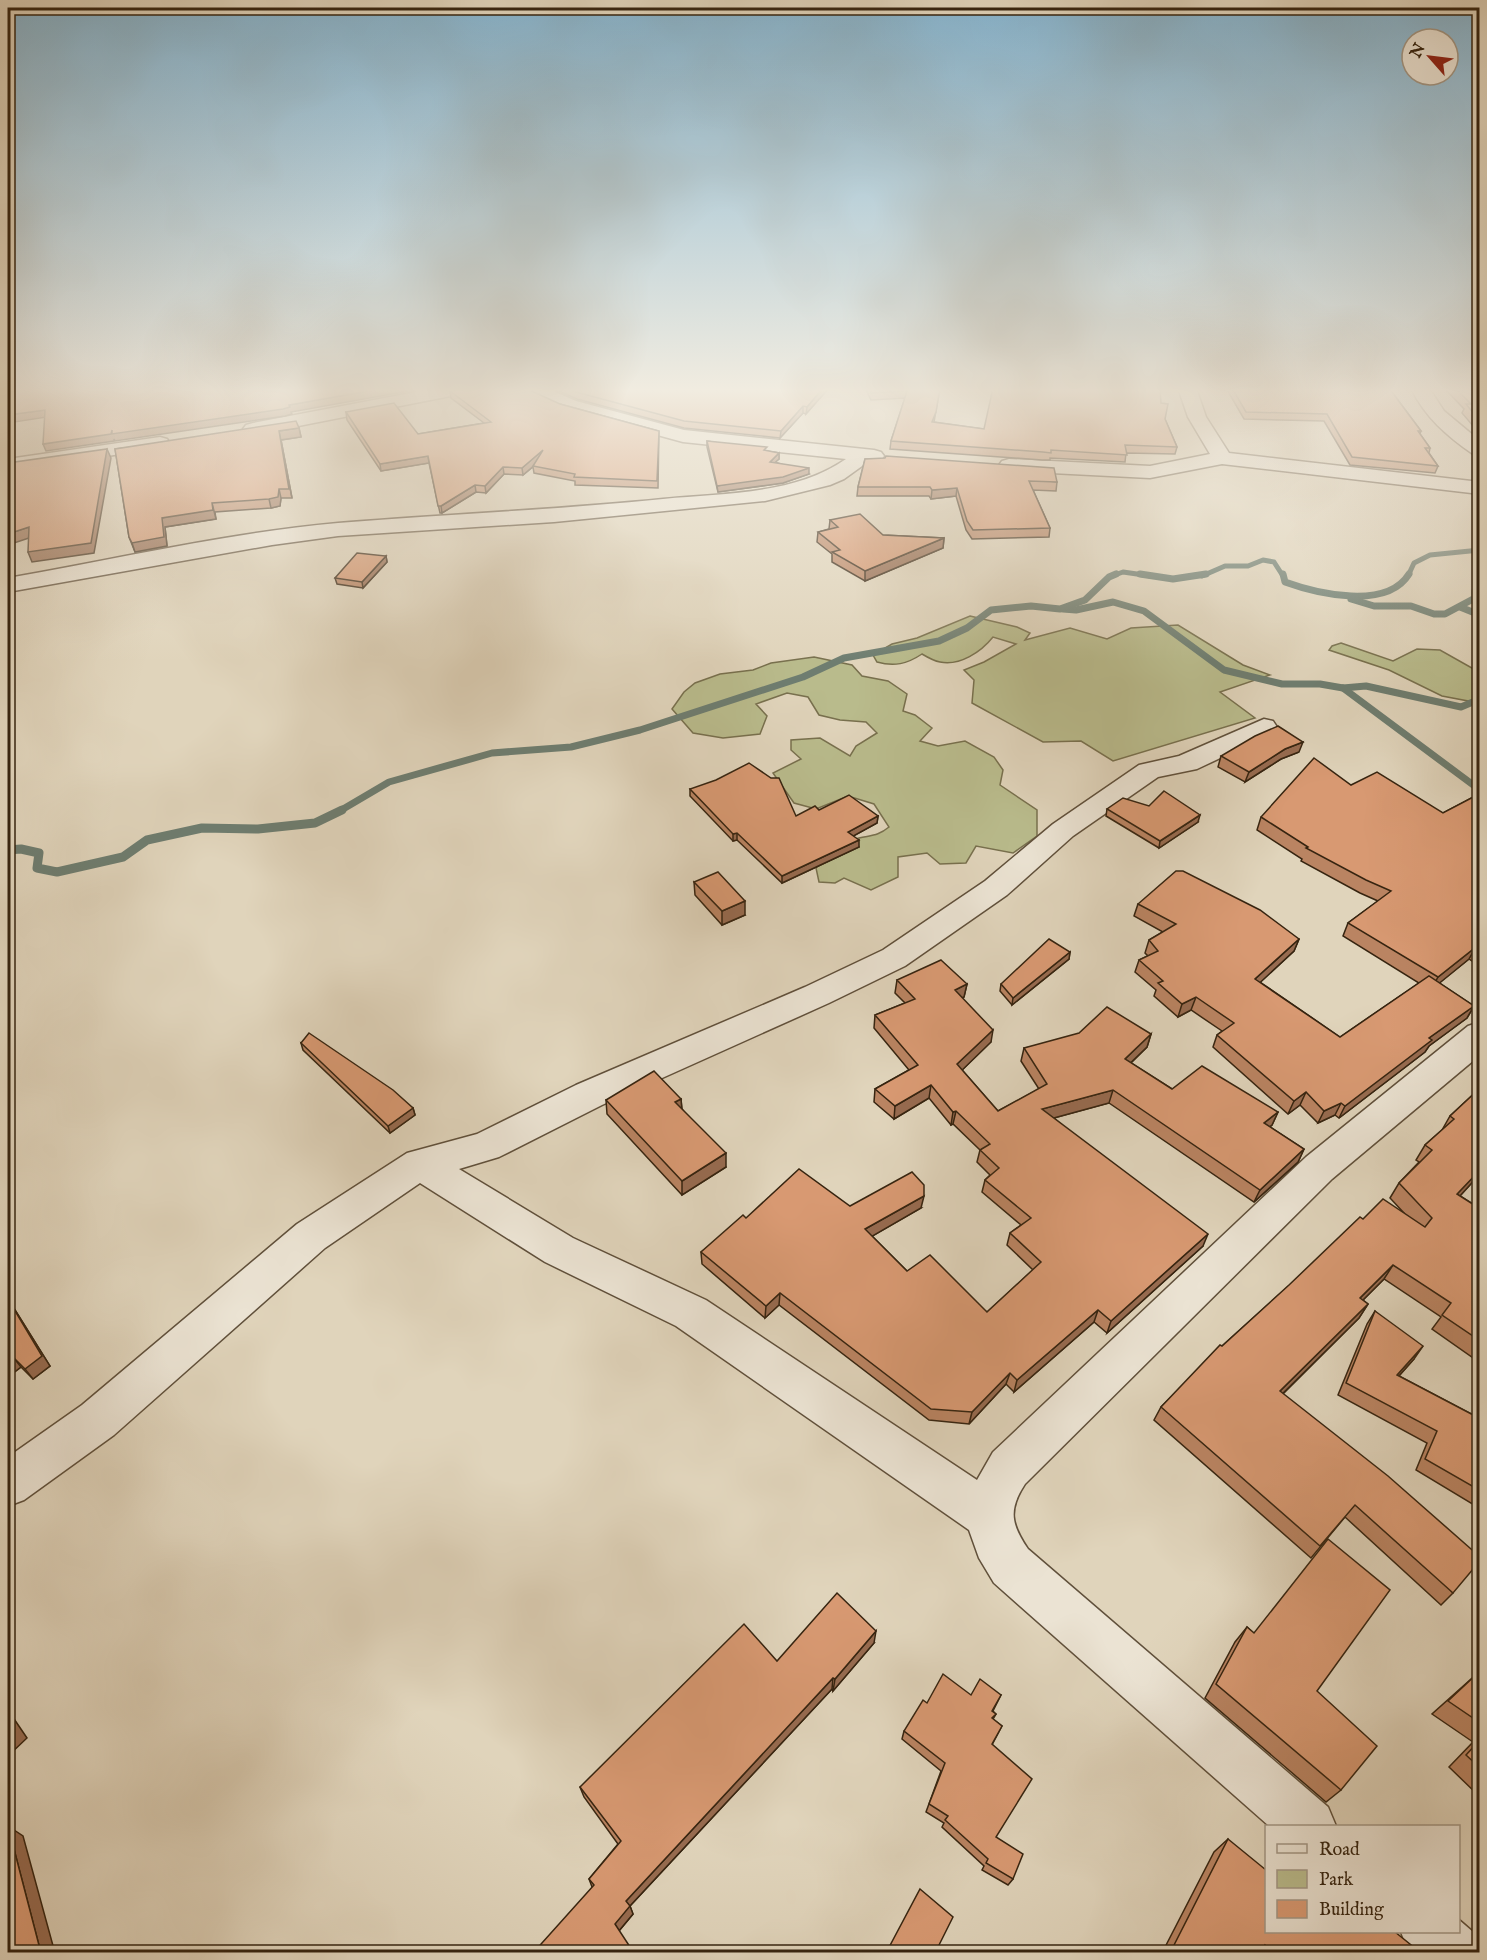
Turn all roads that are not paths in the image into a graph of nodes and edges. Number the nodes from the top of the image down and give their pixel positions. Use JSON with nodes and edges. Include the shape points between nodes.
{"nodes":[{"id":1,"x":827,"y":479,"type":"edge"},
{"id":2,"x":8,"y":585,"type":"edge"},
{"id":3,"x":1264,"y":727,"type":"dead end"},
{"id":4,"x":1479,"y":1035,"type":"edge"},
{"id":5,"x":420,"y":1164,"type":"junction"},
{"id":6,"x":8,"y":1484,"type":"edge"},
{"id":7,"x":989,"y":1516,"type":"junction"},
{"id":8,"x":1307,"y":1825,"type":"edge"},
{"id":9,"x":1430,"y":1933,"type":"edge"},
{"id":10,"x":1453,"y":1953,"type":"edge"}],
"edges":[{"from":1,"to":2,"type":"street","via":[[765,495],[554,516],[316,532]]},
{"from":3,"to":5,"type":"street","via":[[1187,764],[1149,771],[1063,830],[996,888],[894,958],[589,1095],[486,1147]]},
{"from":4,"to":7,"type":"street","via":[[1319,1168],[1018,1460],[998,1483]]},
{"from":5,"to":6,"type":"street","via":[[311,1236],[98,1420]]},
{"from":5,"to":7,"type":"street","via":[[559,1250],[691,1313]]},
{"from":7,"to":8,"type":"street","via":[[997,1547],[1011,1566]]},
{"from":9,"to":10,"type":"street"}]}
